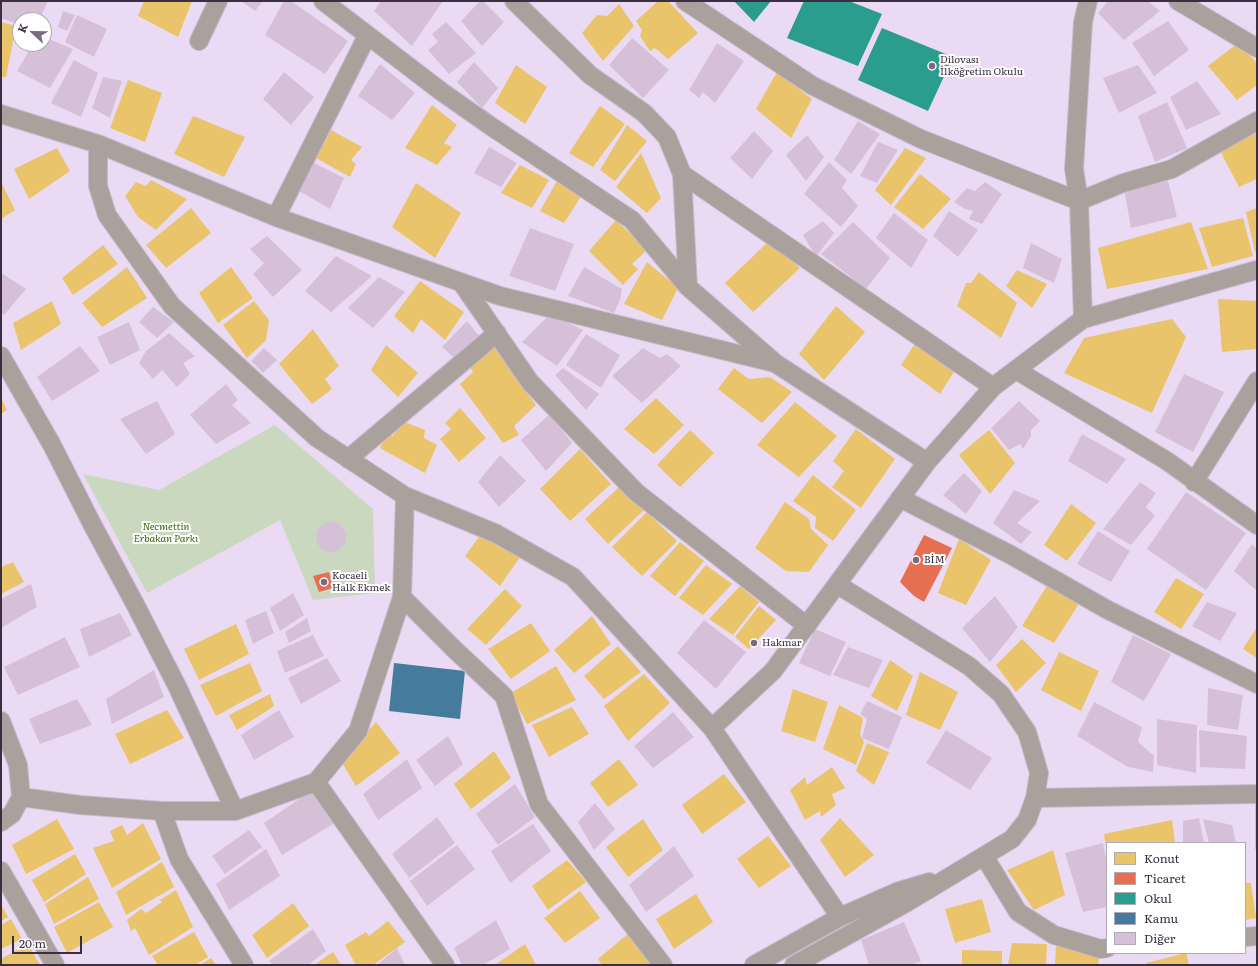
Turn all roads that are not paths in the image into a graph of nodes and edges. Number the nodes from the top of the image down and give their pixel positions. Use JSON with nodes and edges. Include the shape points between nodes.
{"nodes":[{"id":1,"x":218,"y":1,"type":"edge"},
{"id":2,"x":323,"y":1,"type":"edge"},
{"id":3,"x":514,"y":1,"type":"edge"},
{"id":4,"x":685,"y":1,"type":"edge"},
{"id":5,"x":1088,"y":1,"type":"edge"},
{"id":6,"x":1178,"y":1,"type":"edge"},
{"id":7,"x":367,"y":36,"type":"junction"},
{"id":8,"x":199,"y":41,"type":"dead end"},
{"id":9,"x":1257,"y":48,"type":"edge"},
{"id":10,"x":1,"y":114,"type":"edge"},
{"id":11,"x":1257,"y":120,"type":"edge"},
{"id":12,"x":98,"y":144,"type":"junction"},
{"id":13,"x":682,"y":174,"type":"junction"},
{"id":14,"x":1079,"y":201,"type":"junction"},
{"id":15,"x":276,"y":217,"type":"junction"},
{"id":16,"x":1257,"y":270,"type":"edge"},
{"id":17,"x":461,"y":282,"type":"junction"},
{"id":18,"x":688,"y":287,"type":"junction"},
{"id":19,"x":1083,"y":320,"type":"junction"},
{"id":20,"x":496,"y":333,"type":"junction"},
{"id":21,"x":1,"y":356,"type":"edge"},
{"id":22,"x":775,"y":363,"type":"junction"},
{"id":23,"x":1016,"y":370,"type":"junction"},
{"id":24,"x":1257,"y":382,"type":"edge"},
{"id":25,"x":993,"y":387,"type":"junction"},
{"id":26,"x":348,"y":459,"type":"junction"},
{"id":27,"x":926,"y":462,"type":"junction"},
{"id":28,"x":1194,"y":482,"type":"junction"},
{"id":29,"x":406,"y":496,"type":"junction"},
{"id":30,"x":900,"y":498,"type":"junction"},
{"id":31,"x":1257,"y":525,"type":"edge"},
{"id":32,"x":838,"y":585,"type":"junction"},
{"id":33,"x":402,"y":597,"type":"junction"},
{"id":34,"x":807,"y":626,"type":"junction"},
{"id":35,"x":1257,"y":684,"type":"edge"},
{"id":36,"x":1,"y":721,"type":"edge"},
{"id":37,"x":712,"y":728,"type":"junction"},
{"id":38,"x":316,"y":782,"type":"junction"},
{"id":39,"x":1257,"y":794,"type":"edge"},
{"id":40,"x":21,"y":797,"type":"junction"},
{"id":41,"x":1035,"y":798,"type":"junction"},
{"id":42,"x":162,"y":811,"type":"junction"},
{"id":43,"x":235,"y":811,"type":"junction"},
{"id":44,"x":1,"y":822,"type":"edge"},
{"id":45,"x":984,"y":856,"type":"junction"},
{"id":46,"x":1,"y":871,"type":"edge"},
{"id":47,"x":957,"y":874,"type":"junction"},
{"id":48,"x":840,"y":917,"type":"junction"},
{"id":49,"x":1257,"y":936,"type":"edge"},
{"id":50,"x":1246,"y":937,"type":"edge"},
{"id":51,"x":1106,"y":948,"type":"edge"},
{"id":52,"x":55,"y":965,"type":"edge"},
{"id":53,"x":244,"y":965,"type":"edge"},
{"id":54,"x":445,"y":965,"type":"edge"},
{"id":55,"x":664,"y":965,"type":"edge"},
{"id":56,"x":754,"y":965,"type":"edge"},
{"id":57,"x":794,"y":965,"type":"edge"}],
"edges":[{"from":1,"to":8,"type":"street"},
{"from":2,"to":7,"type":"street"},
{"from":3,"to":13,"type":"street","via":[[590,75],[644,113],[667,137]]},
{"from":4,"to":14,"type":"street","via":[[813,86],[920,139]]},
{"from":5,"to":14,"type":"street","via":[[1083,22],[1074,169]]},
{"from":6,"to":9,"type":"street"},
{"from":7,"to":15,"type":"street"},
{"from":7,"to":18,"type":"street","via":[[485,122],[632,220]]},
{"from":10,"to":12,"type":"street"},
{"from":11,"to":14,"type":"street","via":[[1172,170],[1123,183]]},
{"from":12,"to":15,"type":"street"},
{"from":12,"to":26,"type":"street","via":[[98,186],[107,216],[172,306],[317,438]]},
{"from":13,"to":18,"type":"street"},
{"from":13,"to":25,"type":"street"},
{"from":14,"to":19,"type":"street"},
{"from":15,"to":17,"type":"street"},
{"from":16,"to":19,"type":"street"},
{"from":17,"to":20,"type":"street"},
{"from":17,"to":22,"type":"street","via":[[500,296]]},
{"from":18,"to":22,"type":"street"},
{"from":19,"to":23,"type":"street"},
{"from":20,"to":26,"type":"street"},
{"from":20,"to":34,"type":"street","via":[[530,382],[636,492]]},
{"from":21,"to":43,"type":"street","via":[[52,446],[139,611]]},
{"from":22,"to":27,"type":"street"},
{"from":23,"to":25,"type":"street"},
{"from":23,"to":28,"type":"street","via":[[1167,461]]},
{"from":24,"to":28,"type":"street"},
{"from":25,"to":27,"type":"street"},
{"from":26,"to":29,"type":"street"},
{"from":27,"to":30,"type":"street"},
{"from":28,"to":31,"type":"street"},
{"from":29,"to":33,"type":"street"},
{"from":29,"to":37,"type":"street","via":[[495,533],[573,577]]},
{"from":30,"to":32,"type":"street"},
{"from":30,"to":35,"type":"street","via":[[1011,555],[1108,610]]},
{"from":32,"to":34,"type":"street"},
{"from":32,"to":41,"type":"street","via":[[969,666],[1000,694],[1027,732],[1039,774]]},
{"from":33,"to":38,"type":"street","via":[[358,731]]},
{"from":33,"to":55,"type":"street","via":[[504,696],[539,804]]},
{"from":34,"to":37,"type":"street","via":[[773,672]]},
{"from":36,"to":40,"type":"street","via":[[18,765]]},
{"from":37,"to":48,"type":"street"},
{"from":38,"to":43,"type":"street"},
{"from":38,"to":54,"type":"street"},
{"from":39,"to":41,"type":"street"},
{"from":40,"to":42,"type":"street","via":[[80,805]]},
{"from":40,"to":44,"type":"street","via":[[12,814]]},
{"from":41,"to":45,"type":"street","via":[[1027,820],[1012,839]]},
{"from":42,"to":43,"type":"street"},
{"from":42,"to":53,"type":"street","via":[[179,859]]},
{"from":45,"to":47,"type":"street"},
{"from":45,"to":51,"type":"street","via":[[1018,912],[1054,935],[1100,949]]},
{"from":46,"to":52,"type":"street"},
{"from":47,"to":48,"type":"street","via":[[899,891]]},
{"from":47,"to":57,"type":"street"},
{"from":48,"to":56,"type":"street"},
{"from":49,"to":50,"type":"street"}]}
